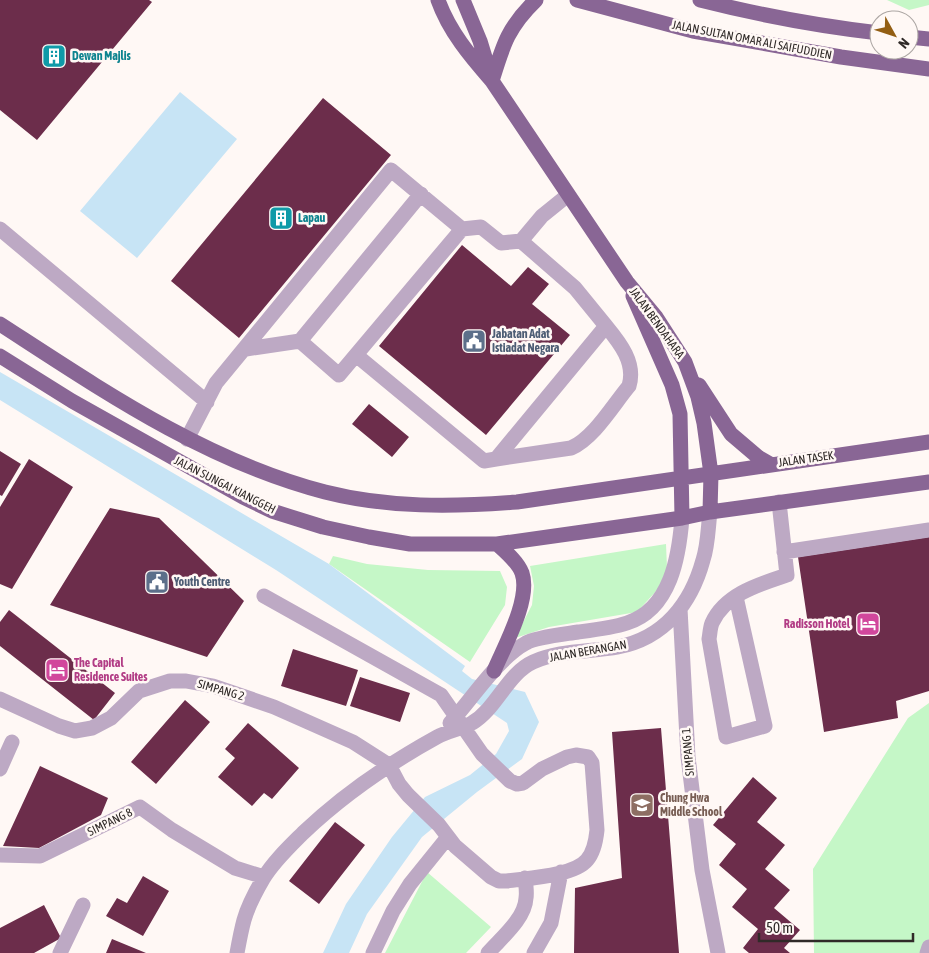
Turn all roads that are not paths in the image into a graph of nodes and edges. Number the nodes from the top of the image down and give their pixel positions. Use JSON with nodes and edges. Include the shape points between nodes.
{"nodes":[{"id":1,"x":463,"y":0,"type":"edge"},
{"id":2,"x":536,"y":0,"type":"edge"},
{"id":3,"x":577,"y":0,"type":"edge"},
{"id":4,"x":700,"y":0,"type":"edge"},
{"id":5,"x":438,"y":4,"type":"edge"},
{"id":6,"x":869,"y":32,"type":"edge"},
{"id":7,"x":929,"y":69,"type":"edge"},
{"id":8,"x":492,"y":81,"type":"junction"},
{"id":9,"x":421,"y":194,"type":"junction"},
{"id":10,"x":568,"y":195,"type":"junction"},
{"id":11,"x":0,"y":229,"type":"edge"},
{"id":12,"x":462,"y":229,"type":"junction"},
{"id":13,"x":521,"y":241,"type":"junction"},
{"id":14,"x":627,"y":282,"type":"junction"},
{"id":15,"x":0,"y":324,"type":"edge"},
{"id":16,"x":606,"y":326,"type":"junction"},
{"id":17,"x":300,"y":341,"type":"junction"},
{"id":18,"x":246,"y":349,"type":"junction"},
{"id":19,"x":0,"y":356,"type":"edge"},
{"id":20,"x":356,"y":356,"type":"junction"},
{"id":21,"x":685,"y":362,"type":"junction"},
{"id":22,"x":207,"y":402,"type":"junction"},
{"id":23,"x":187,"y":439,"type":"junction"},
{"id":24,"x":929,"y":442,"type":"edge"},
{"id":25,"x":496,"y":459,"type":"junction"},
{"id":26,"x":770,"y":464,"type":"junction"},
{"id":27,"x":710,"y":474,"type":"junction"},
{"id":28,"x":682,"y":478,"type":"junction"},
{"id":29,"x":929,"y":482,"type":"edge"},
{"id":30,"x":779,"y":502,"type":"junction"},
{"id":31,"x":710,"y":512,"type":"junction"},
{"id":32,"x":682,"y":518,"type":"junction"},
{"id":33,"x":929,"y":530,"type":"edge"},
{"id":34,"x":497,"y":544,"type":"junction"},
{"id":35,"x":784,"y":552,"type":"junction"},
{"id":36,"x":264,"y":596,"type":"dead end"},
{"id":37,"x":736,"y":597,"type":"junction"},
{"id":38,"x":680,"y":609,"type":"junction"},
{"id":39,"x":494,"y":671,"type":"junction"},
{"id":40,"x":0,"y":699,"type":"edge"},
{"id":41,"x":460,"y":722,"type":"junction"},
{"id":42,"x":12,"y":742,"type":"dead end"},
{"id":43,"x":389,"y":765,"type":"junction"},
{"id":44,"x":0,"y":769,"type":"edge"},
{"id":45,"x":448,"y":837,"type":"junction"},
{"id":46,"x":0,"y":855,"type":"edge"},
{"id":47,"x":561,"y":872,"type":"junction"},
{"id":48,"x":264,"y":877,"type":"junction"},
{"id":49,"x":526,"y":878,"type":"junction"},
{"id":50,"x":84,"y":905,"type":"dead end"},
{"id":51,"x":929,"y":947,"type":"edge"},
{"id":52,"x":60,"y":953,"type":"edge"},
{"id":53,"x":237,"y":953,"type":"edge"},
{"id":54,"x":373,"y":953,"type":"edge"},
{"id":55,"x":488,"y":953,"type":"edge"},
{"id":56,"x":534,"y":953,"type":"edge"},
{"id":57,"x":718,"y":953,"type":"edge"},
{"id":58,"x":927,"y":953,"type":"edge"}],
"edges":[{"from":1,"to":8,"type":"main road","name":"JALAN BENDAHARA"},
{"from":2,"to":8,"type":"main road","via":[[507,35]]},
{"from":3,"to":7,"type":"main road","name":"JALAN SULTAN OMAR ALI SAIFUDDIEN","via":[[694,31]]},
{"from":4,"to":6,"type":"main road","via":[[752,13]]},
{"from":5,"to":8,"type":"main road","name":"JALAN BENDAHARA","via":[[466,50]]},
{"from":8,"to":10,"type":"main road","name":"JALAN BENDAHARA"},
{"from":9,"to":12,"type":"street"},
{"from":9,"to":17,"type":"street"},
{"from":9,"to":18,"type":"street","via":[[391,170]]},
{"from":10,"to":13,"type":"street","via":[[542,216]]},
{"from":10,"to":14,"type":"main road","name":"JALAN BENDAHARA"},
{"from":11,"to":22,"type":"street"},
{"from":12,"to":13,"type":"street","via":[[481,227],[501,244]]},
{"from":12,"to":20,"type":"street"},
{"from":13,"to":16,"type":"street","via":[[575,288]]},
{"from":14,"to":21,"type":"main road","name":"JALAN BENDAHARA","via":[[656,317]]},
{"from":14,"to":28,"type":"main road","name":"JALAN BENDAHARA","via":[[672,385],[680,414]]},
{"from":15,"to":23,"type":"main road","name":"JALAN SUNGAI KIANGGEH"},
{"from":16,"to":25,"type":"street"},
{"from":16,"to":25,"type":"street","via":[[627,356],[632,378],[596,427],[581,444],[571,448]]},
{"from":17,"to":18,"type":"street"},
{"from":17,"to":20,"type":"street","via":[[340,375]]},
{"from":18,"to":22,"type":"street","via":[[216,383]]},
{"from":19,"to":34,"type":"main road","name":"JALAN SUNGAI KIANGGEH","via":[[164,454],[272,511],[323,527],[410,544]]},
{"from":20,"to":25,"type":"street","via":[[484,461]]},
{"from":21,"to":26,"type":"main road","via":[[731,434]]},
{"from":21,"to":27,"type":"main road","name":"JALAN BENDAHARA","via":[[698,397]]},
{"from":22,"to":23,"type":"street"},
{"from":23,"to":28,"type":"main road","name":"JALAN SUNGAI KIANGGEH","via":[[268,473],[325,492],[391,503],[460,506],[517,502]]},
{"from":24,"to":26,"type":"main road","name":"JALAN TASEK"},
{"from":26,"to":27,"type":"main road","name":"JALAN TASEK"},
{"from":27,"to":28,"type":"main road","name":"JALAN TASEK"},
{"from":27,"to":31,"type":"main road","name":"JALAN BENDAHARA"},
{"from":28,"to":32,"type":"main road","name":"JALAN BENDAHARA"},
{"from":29,"to":30,"type":"main road"},
{"from":30,"to":31,"type":"main road"},
{"from":30,"to":35,"type":"street"},
{"from":31,"to":32,"type":"main road"},
{"from":31,"to":38,"type":"street","name":"JALAN BERANGAN","via":[[704,560]]},
{"from":32,"to":34,"type":"main road","name":"JALAN SUNGAI KIANGGEH"},
{"from":32,"to":39,"type":"street","name":"JALAN BERANGAN","via":[[676,564],[670,582],[645,614],[629,623],[528,641]]},
{"from":33,"to":35,"type":"street"},
{"from":34,"to":39,"type":"main road","via":[[522,573],[525,592]]},
{"from":35,"to":37,"type":"street","via":[[787,575],[759,584]]},
{"from":36,"to":41,"type":"street","via":[[440,695]]},
{"from":37,"to":37,"type":"street","via":[[765,726],[726,737],[709,639],[711,624],[723,606]]},
{"from":38,"to":41,"type":"street","name":"JALAN BERANGAN","via":[[662,628],[640,641],[532,662],[521,670],[481,716]]},
{"from":38,"to":57,"type":"street","name":"SIMPANG 1","via":[[688,757],[702,870]]},
{"from":39,"to":41,"type":"street","name":"JALAN BERANGAN","via":[[468,703]]},
{"from":40,"to":43,"type":"street","name":"SIMPANG 2","via":[[75,731],[92,728],[111,718],[139,691],[170,681],[186,681],[213,686],[274,707],[353,742]]},
{"from":41,"to":43,"type":"street","name":"JALAN BERANGAN"},
{"from":41,"to":47,"type":"street","via":[[482,754],[517,784],[567,757],[576,755],[588,758],[592,763],[596,841],[587,860],[580,866]]},
{"from":42,"to":44,"type":"street"},
{"from":43,"to":45,"type":"street","via":[[408,795]]},
{"from":43,"to":48,"type":"street","name":"JALAN BERANGAN","via":[[342,797],[316,820],[286,849]]},
{"from":45,"to":49,"type":"street","via":[[499,881]]},
{"from":45,"to":54,"type":"street","via":[[392,911]]},
{"from":46,"to":48,"type":"street","name":"SIMPANG 8","via":[[40,856],[140,806],[172,830],[235,868]]},
{"from":47,"to":49,"type":"street"},
{"from":47,"to":56,"type":"street","via":[[551,923]]},
{"from":48,"to":53,"type":"street","name":"JALAN BERANGAN","via":[[244,918]]},
{"from":49,"to":55,"type":"street","via":[[524,908]]},
{"from":50,"to":52,"type":"street"},
{"from":51,"to":58,"type":"street"}]}
